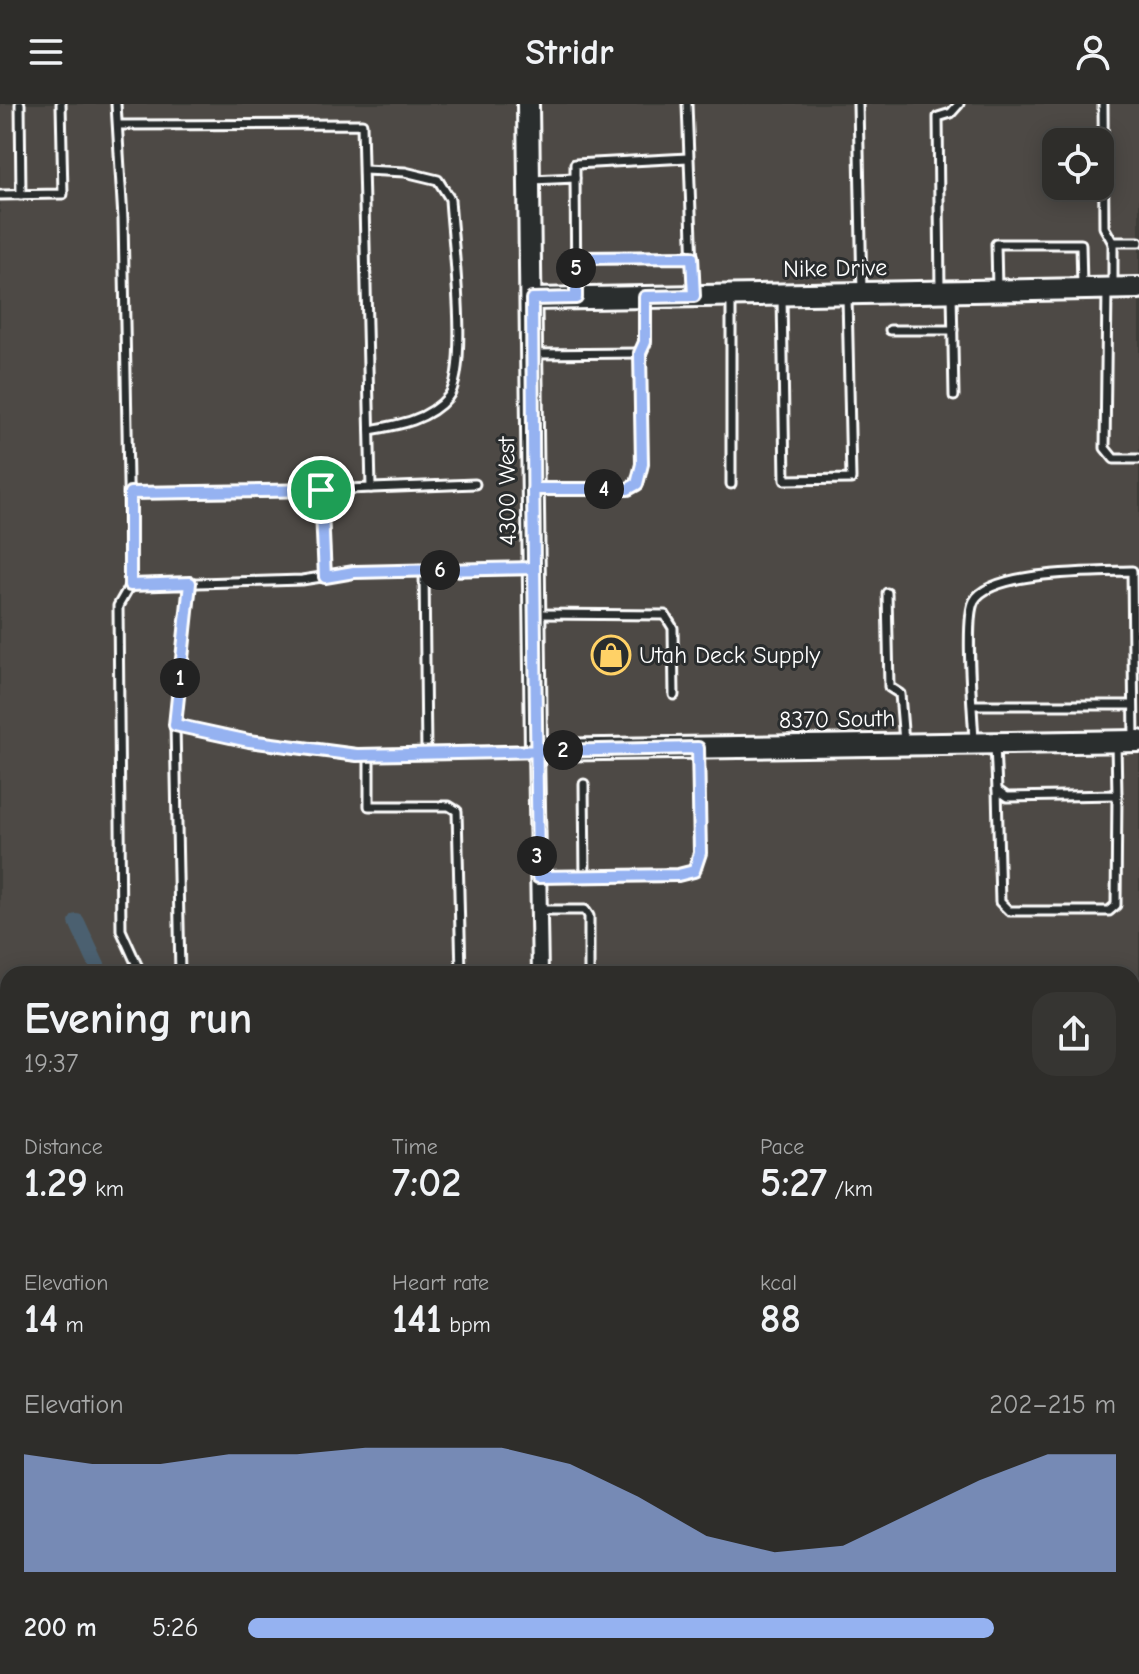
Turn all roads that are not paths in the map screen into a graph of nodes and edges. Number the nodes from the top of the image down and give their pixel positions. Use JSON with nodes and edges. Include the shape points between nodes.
{"nodes":[{"id":1,"x":20,"y":104,"type":"edge"},
{"id":2,"x":61,"y":104,"type":"edge"},
{"id":3,"x":116,"y":104,"type":"edge"},
{"id":4,"x":528,"y":104,"type":"edge"},
{"id":5,"x":687,"y":104,"type":"edge"},
{"id":6,"x":858,"y":104,"type":"edge"},
{"id":7,"x":959,"y":104,"type":"edge"},
{"id":8,"x":1103,"y":104,"type":"edge"},
{"id":9,"x":118,"y":125,"type":"junction"},
{"id":10,"x":688,"y":158,"type":"junction"},
{"id":11,"x":364,"y":170,"type":"junction"},
{"id":12,"x":575,"y":178,"type":"junction"},
{"id":13,"x":530,"y":180,"type":"junction"},
{"id":14,"x":0,"y":195,"type":"edge"},
{"id":15,"x":21,"y":195,"type":"junction"},
{"id":16,"x":1139,"y":242,"type":"edge"},
{"id":17,"x":1113,"y":243,"type":"junction"},
{"id":18,"x":692,"y":257,"type":"junction"},
{"id":19,"x":576,"y":258,"type":"junction"},
{"id":20,"x":1139,"y":288,"type":"edge"},
{"id":21,"x":1082,"y":289,"type":"junction"},
{"id":22,"x":1110,"y":289,"type":"junction"},
{"id":23,"x":997,"y":291,"type":"junction"},
{"id":24,"x":946,"y":292,"type":"junction"},
{"id":25,"x":855,"y":293,"type":"junction"},
{"id":26,"x":782,"y":294,"type":"junction"},
{"id":27,"x":731,"y":295,"type":"junction"},
{"id":28,"x":694,"y":296,"type":"junction"},
{"id":29,"x":645,"y":297,"type":"junction"},
{"id":30,"x":576,"y":298,"type":"junction"},
{"id":31,"x":532,"y":299,"type":"junction"},
{"id":32,"x":890,"y":330,"type":"dead end"},
{"id":33,"x":953,"y":330,"type":"junction"},
{"id":34,"x":640,"y":353,"type":"junction"},
{"id":35,"x":532,"y":354,"type":"junction"},
{"id":36,"x":954,"y":396,"type":"dead end"},
{"id":37,"x":370,"y":430,"type":"junction"},
{"id":38,"x":1139,"y":459,"type":"edge"},
{"id":39,"x":475,"y":484,"type":"dead end"},
{"id":40,"x":731,"y":484,"type":"dead end"},
{"id":41,"x":371,"y":488,"type":"junction"},
{"id":42,"x":533,"y":489,"type":"junction"},
{"id":43,"x":321,"y":490,"type":"junction"},
{"id":44,"x":130,"y":493,"type":"junction"},
{"id":45,"x":534,"y":568,"type":"junction"},
{"id":46,"x":424,"y":571,"type":"junction"},
{"id":47,"x":325,"y":577,"type":"junction"},
{"id":48,"x":190,"y":583,"type":"junction"},
{"id":49,"x":130,"y":585,"type":"junction"},
{"id":50,"x":887,"y":593,"type":"dead end"},
{"id":51,"x":535,"y":614,"type":"junction"},
{"id":52,"x":674,"y":695,"type":"dead end"},
{"id":53,"x":973,"y":705,"type":"junction"},
{"id":54,"x":1132,"y":705,"type":"junction"},
{"id":55,"x":175,"y":725,"type":"junction"},
{"id":56,"x":1130,"y":741,"type":"edge"},
{"id":57,"x":984,"y":743,"type":"junction"},
{"id":58,"x":905,"y":744,"type":"junction"},
{"id":59,"x":698,"y":748,"type":"junction"},
{"id":60,"x":536,"y":750,"type":"junction"},
{"id":61,"x":426,"y":753,"type":"junction"},
{"id":62,"x":369,"y":755,"type":"junction"},
{"id":63,"x":584,"y":784,"type":"dead end"},
{"id":64,"x":997,"y":790,"type":"junction"},
{"id":65,"x":1117,"y":795,"type":"junction"},
{"id":66,"x":585,"y":876,"type":"junction"},
{"id":67,"x":538,"y":877,"type":"junction"},
{"id":68,"x":539,"y":910,"type":"junction"},
{"id":69,"x":137,"y":966,"type":"edge"},
{"id":70,"x":180,"y":966,"type":"edge"},
{"id":71,"x":461,"y":966,"type":"edge"},
{"id":72,"x":540,"y":966,"type":"edge"},
{"id":73,"x":589,"y":966,"type":"edge"}],
"edges":[{"from":1,"to":15,"type":"lane"},
{"from":2,"to":15,"type":"lane","via":[[63,194]]},
{"from":3,"to":9,"type":"lane"},
{"from":4,"to":13,"type":"street","name":"4300 West"},
{"from":5,"to":10,"type":"lane"},
{"from":6,"to":25,"type":"lane"},
{"from":7,"to":24,"type":"lane","via":[[938,117]]},
{"from":8,"to":17,"type":"lane","via":[[1104,227]]},
{"from":9,"to":11,"type":"lane","via":[[362,124]]},
{"from":9,"to":44,"type":"lane"},
{"from":10,"to":12,"type":"lane","via":[[575,164]]},
{"from":10,"to":18,"type":"lane"},
{"from":11,"to":37,"type":"lane"},
{"from":11,"to":37,"type":"lane","via":[[438,180],[450,199],[459,355],[450,395],[424,417]]},
{"from":12,"to":13,"type":"lane"},
{"from":12,"to":19,"type":"lane"},
{"from":13,"to":31,"type":"street","name":"4300 West"},
{"from":14,"to":15,"type":"lane"},
{"from":16,"to":17,"type":"lane"},
{"from":17,"to":22,"type":"lane"},
{"from":18,"to":19,"type":"lane"},
{"from":18,"to":28,"type":"lane"},
{"from":19,"to":30,"type":"lane"},
{"from":20,"to":22,"type":"street","name":"Nike Drive"},
{"from":21,"to":22,"type":"street","name":"Nike Drive"},
{"from":21,"to":23,"type":"street","name":"Nike Drive"},
{"from":21,"to":23,"type":"lane","via":[[1081,244],[996,244]]},
{"from":22,"to":38,"type":"lane","via":[[1105,448],[1114,459]]},
{"from":23,"to":24,"type":"street","name":"Nike Drive"},
{"from":24,"to":25,"type":"street","name":"Nike Drive"},
{"from":24,"to":33,"type":"lane"},
{"from":25,"to":26,"type":"street","name":"Nike Drive"},
{"from":25,"to":26,"type":"lane","via":[[851,479],[811,480],[785,480]]},
{"from":26,"to":27,"type":"street","name":"Nike Drive"},
{"from":27,"to":28,"type":"street","name":"Nike Drive"},
{"from":27,"to":40,"type":"lane"},
{"from":28,"to":29,"type":"street","name":"Nike Drive"},
{"from":29,"to":30,"type":"street","name":"Nike Drive"},
{"from":29,"to":34,"type":"lane","via":[[645,342]]},
{"from":30,"to":31,"type":"street","name":"Nike Drive"},
{"from":31,"to":35,"type":"street","name":"4300 West"},
{"from":32,"to":33,"type":"lane"},
{"from":33,"to":36,"type":"lane"},
{"from":34,"to":35,"type":"lane"},
{"from":34,"to":42,"type":"lane","via":[[642,464],[637,484],[628,489]]},
{"from":35,"to":42,"type":"street","name":"4300 West"},
{"from":37,"to":41,"type":"lane"},
{"from":39,"to":41,"type":"lane"},
{"from":41,"to":43,"type":"lane"},
{"from":42,"to":45,"type":"street","name":"4300 West"},
{"from":43,"to":44,"type":"lane"},
{"from":43,"to":47,"type":"lane"},
{"from":44,"to":49,"type":"lane"},
{"from":45,"to":46,"type":"lane"},
{"from":45,"to":51,"type":"street","name":"4300 West"},
{"from":46,"to":47,"type":"lane"},
{"from":46,"to":61,"type":"lane"},
{"from":47,"to":48,"type":"lane"},
{"from":48,"to":49,"type":"lane"},
{"from":48,"to":55,"type":"lane"},
{"from":49,"to":69,"type":"lane","via":[[118,606],[121,930]]},
{"from":50,"to":58,"type":"lane","via":[[889,687],[900,694]]},
{"from":51,"to":52,"type":"lane","via":[[665,615],[673,628]]},
{"from":51,"to":60,"type":"street","name":"4300 West"},
{"from":53,"to":54,"type":"lane"},
{"from":53,"to":54,"type":"lane","via":[[972,603],[979,594],[1032,574],[1132,571]]},
{"from":53,"to":57,"type":"lane"},
{"from":54,"to":56,"type":"lane"},
{"from":55,"to":62,"type":"lane","via":[[318,752]]},
{"from":55,"to":70,"type":"lane"},
{"from":56,"to":57,"type":"street","name":"8370 South"},
{"from":56,"to":65,"type":"lane"},
{"from":57,"to":58,"type":"street","name":"8370 South"},
{"from":57,"to":64,"type":"lane"},
{"from":58,"to":59,"type":"street","name":"8370 South"},
{"from":59,"to":60,"type":"street","name":"8370 South"},
{"from":59,"to":66,"type":"lane","via":[[700,853],[694,871]]},
{"from":60,"to":61,"type":"lane"},
{"from":60,"to":67,"type":"street","name":"4300 West"},
{"from":61,"to":62,"type":"lane"},
{"from":62,"to":71,"type":"lane","via":[[369,806],[449,806],[457,811]]},
{"from":63,"to":66,"type":"lane"},
{"from":64,"to":65,"type":"lane","via":[[1007,797]]},
{"from":64,"to":65,"type":"lane","via":[[1000,902],[1009,911],[1109,911],[1116,905]]},
{"from":66,"to":67,"type":"lane"},
{"from":67,"to":68,"type":"street","name":"4300 West"},
{"from":68,"to":72,"type":"street","name":"4300 West"},
{"from":68,"to":73,"type":"lane","via":[[585,910]]}]}
